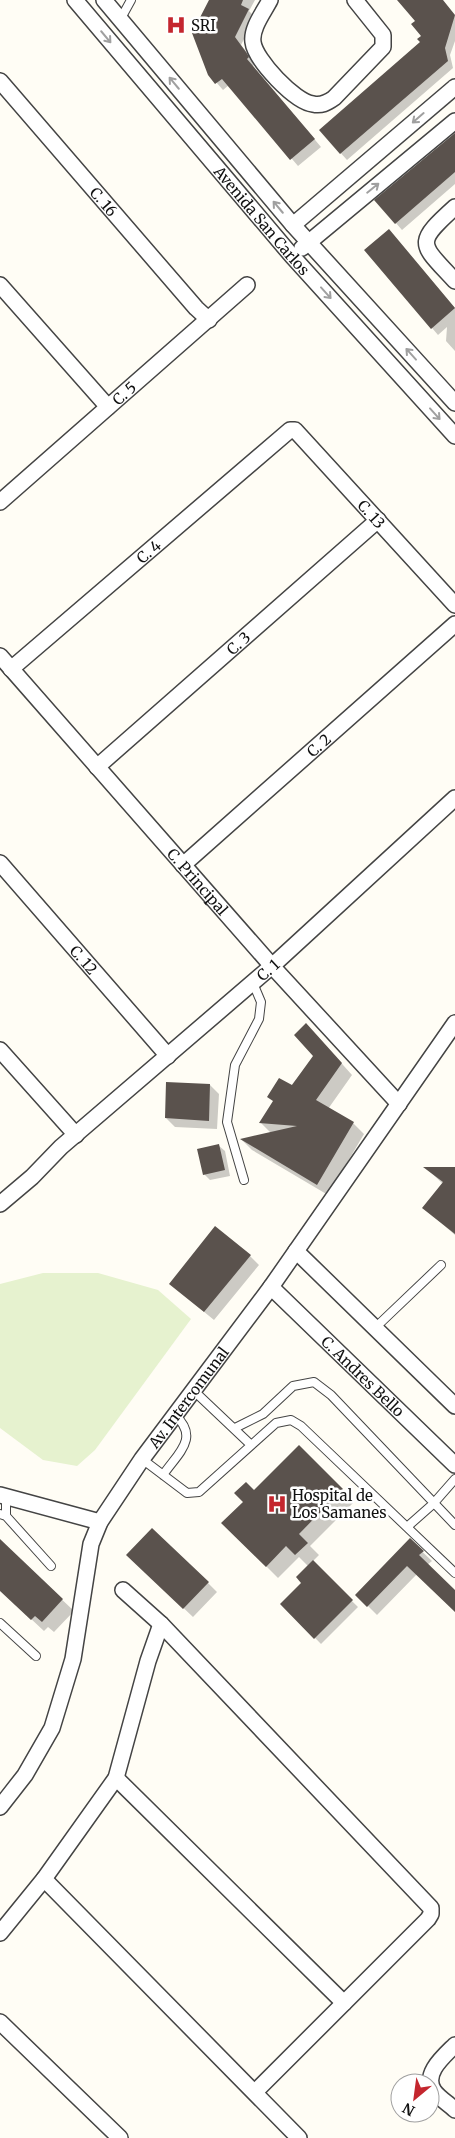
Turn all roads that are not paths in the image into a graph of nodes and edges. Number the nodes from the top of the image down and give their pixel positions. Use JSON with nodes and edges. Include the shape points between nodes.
{"nodes":[{"id":1,"x":75,"y":0,"type":"edge"},
{"id":2,"x":104,"y":0,"type":"edge"},
{"id":3,"x":131,"y":0,"type":"edge"},
{"id":4,"x":270,"y":0,"type":"edge"},
{"id":5,"x":355,"y":0,"type":"edge"},
{"id":6,"x":120,"y":20,"type":"junction"},
{"id":7,"x":0,"y":81,"type":"edge"},
{"id":8,"x":455,"y":86,"type":"edge"},
{"id":9,"x":455,"y":121,"type":"edge"},
{"id":10,"x":332,"y":192,"type":"junction"},
{"id":11,"x":455,"y":208,"type":"edge"},
{"id":12,"x":346,"y":209,"type":"junction"},
{"id":13,"x":293,"y":224,"type":"junction"},
{"id":14,"x":309,"y":242,"type":"junction"},
{"id":15,"x":292,"y":256,"type":"junction"},
{"id":16,"x":455,"y":281,"type":"edge"},
{"id":17,"x":0,"y":285,"type":"edge"},
{"id":18,"x":247,"y":285,"type":"dead end"},
{"id":19,"x":209,"y":320,"type":"junction"},
{"id":20,"x":455,"y":403,"type":"edge"},
{"id":21,"x":108,"y":407,"type":"junction"},
{"id":22,"x":285,"y":431,"type":"joint"},
{"id":23,"x":455,"y":436,"type":"edge"},
{"id":24,"x":3,"y":493,"type":"edge"},
{"id":25,"x":378,"y":520,"type":"junction"},
{"id":26,"x":455,"y":605,"type":"edge"},
{"id":27,"x":455,"y":624,"type":"edge"},
{"id":28,"x":0,"y":656,"type":"edge"},
{"id":29,"x":11,"y":669,"type":"junction"},
{"id":30,"x":97,"y":767,"type":"junction"},
{"id":31,"x":455,"y":798,"type":"edge"},
{"id":32,"x":0,"y":863,"type":"edge"},
{"id":33,"x":183,"y":865,"type":"junction"},
{"id":34,"x":272,"y":966,"type":"junction"},
{"id":35,"x":253,"y":983,"type":"junction"},
{"id":36,"x":455,"y":1023,"type":"edge"},
{"id":37,"x":0,"y":1050,"type":"edge"},
{"id":38,"x":168,"y":1056,"type":"junction"},
{"id":39,"x":399,"y":1104,"type":"junction"},
{"id":40,"x":76,"y":1135,"type":"junction"},
{"id":41,"x":244,"y":1180,"type":"dead end"},
{"id":42,"x":0,"y":1204,"type":"edge"},
{"id":43,"x":296,"y":1251,"type":"junction"},
{"id":44,"x":441,"y":1265,"type":"dead end"},
{"id":45,"x":271,"y":1287,"type":"junction"},
{"id":46,"x":376,"y":1327,"type":"junction"},
{"id":47,"x":193,"y":1390,"type":"junction"},
{"id":48,"x":455,"y":1406,"type":"edge"},
{"id":49,"x":175,"y":1415,"type":"junction"},
{"id":50,"x":235,"y":1428,"type":"junction"},
{"id":51,"x":250,"y":1444,"type":"junction"},
{"id":52,"x":142,"y":1459,"type":"junction"},
{"id":53,"x":455,"y":1465,"type":"edge"},
{"id":54,"x":163,"y":1475,"type":"junction"},
{"id":55,"x":455,"y":1479,"type":"edge"},
{"id":56,"x":3,"y":1496,"type":"edge"},
{"id":57,"x":433,"y":1504,"type":"junction"},
{"id":58,"x":3,"y":1515,"type":"edge"},
{"id":59,"x":100,"y":1522,"type":"junction"},
{"id":60,"x":455,"y":1526,"type":"edge"},
{"id":61,"x":407,"y":1527,"type":"junction"},
{"id":62,"x":51,"y":1566,"type":"dead end"},
{"id":63,"x":455,"y":1573,"type":"edge"},
{"id":64,"x":123,"y":1590,"type":"dead end"},
{"id":65,"x":0,"y":1623,"type":"edge"},
{"id":66,"x":161,"y":1624,"type":"junction"},
{"id":67,"x":36,"y":1656,"type":"dead end"},
{"id":68,"x":116,"y":1778,"type":"junction"},
{"id":69,"x":0,"y":1807,"type":"edge"},
{"id":70,"x":44,"y":1879,"type":"junction"},
{"id":71,"x":0,"y":1933,"type":"edge"},
{"id":72,"x":344,"y":2003,"type":"junction"},
{"id":73,"x":0,"y":2022,"type":"edge"},
{"id":74,"x":455,"y":2045,"type":"edge"},
{"id":75,"x":255,"y":2092,"type":"junction"},
{"id":76,"x":455,"y":2110,"type":"edge"},
{"id":77,"x":120,"y":2138,"type":"edge"},
{"id":78,"x":299,"y":2138,"type":"edge"}],
"edges":[{"from":1,"to":15,"type":"street","name":"Avenida San Carlos","one_way":true},
{"from":2,"to":6,"type":"street","name":"Avenida San Carlos"},
{"from":3,"to":6,"type":"lane"},
{"from":4,"to":5,"type":"street","via":[[255,28],[252,41],[256,54],[294,96],[314,105],[326,104],[334,98],[383,47],[383,35]]},
{"from":13,"to":6,"type":"street","name":"Avenida San Carlos","one_way":true},
{"from":7,"to":19,"type":"street","name":"C. 16"},
{"from":8,"to":10,"type":"street","one_way":true},
{"from":12,"to":9,"type":"street","one_way":true},
{"from":10,"to":12,"type":"street"},
{"from":10,"to":13,"type":"street"},
{"from":11,"to":16,"type":"street","via":[[431,229],[425,240],[426,250]]},
{"from":12,"to":14,"type":"street"},
{"from":13,"to":14,"type":"street","name":"Avenida San Carlos"},
{"from":14,"to":15,"type":"street"},
{"from":20,"to":14,"type":"street","name":"Avenida San Carlos","one_way":true},
{"from":15,"to":23,"type":"street","name":"Avenida San Carlos","one_way":true},
{"from":17,"to":21,"type":"street"},
{"from":18,"to":19,"type":"street","name":"C. 5"},
{"from":19,"to":21,"type":"street","name":"C. 5"},
{"from":21,"to":24,"type":"street","name":"C. 5"},
{"from":22,"to":25,"type":"street","name":"C. 13","via":[[295,430]]},
{"from":22,"to":29,"type":"street","name":"C. 4"},
{"from":25,"to":26,"type":"street","name":"C. 13"},
{"from":25,"to":30,"type":"street","name":"C. 3"},
{"from":27,"to":33,"type":"street","name":"C. 2"},
{"from":28,"to":29,"type":"street","name":"C. Principal"},
{"from":29,"to":30,"type":"street","name":"C. Principal"},
{"from":30,"to":33,"type":"street","name":"C. Principal"},
{"from":31,"to":34,"type":"street","name":"C. 1"},
{"from":32,"to":38,"type":"street","name":"C. 12"},
{"from":33,"to":34,"type":"street","name":"C. Principal"},
{"from":34,"to":35,"type":"street","name":"C. 1"},
{"from":34,"to":39,"type":"street","name":"C. Principal"},
{"from":35,"to":38,"type":"street","name":"C. 1"},
{"from":35,"to":41,"type":"lane","via":[[261,1002],[259,1018],[235,1065],[227,1122]]},
{"from":36,"to":39,"type":"street","name":"Av. Intercomunal"},
{"from":37,"to":40,"type":"street"},
{"from":38,"to":40,"type":"street","name":"C. 1"},
{"from":39,"to":43,"type":"street","name":"Av. Intercomunal"},
{"from":40,"to":42,"type":"street","name":"C. 1"},
{"from":43,"to":45,"type":"street","name":"Av. Intercomunal"},
{"from":43,"to":46,"type":"street"},
{"from":44,"to":46,"type":"lane"},
{"from":45,"to":47,"type":"street","name":"Av. Intercomunal"},
{"from":45,"to":53,"type":"street","name":"C. Andres Bello"},
{"from":46,"to":48,"type":"street"},
{"from":47,"to":49,"type":"street","name":"Av. Intercomunal"},
{"from":47,"to":50,"type":"lane"},
{"from":49,"to":52,"type":"street","name":"Av. Intercomunal"},
{"from":49,"to":54,"type":"lane","via":[[187,1428],[188,1438]]},
{"from":50,"to":51,"type":"lane"},
{"from":50,"to":57,"type":"lane","via":[[263,1414],[293,1386],[314,1382],[331,1395]]},
{"from":51,"to":54,"type":"lane","via":[[199,1492],[186,1493]]},
{"from":51,"to":61,"type":"lane","via":[[280,1421],[296,1422]]},
{"from":52,"to":54,"type":"lane"},
{"from":52,"to":59,"type":"street","name":"Av. Intercomunal"},
{"from":55,"to":57,"type":"lane"},
{"from":56,"to":58,"type":"lane"},
{"from":56,"to":59,"type":"street"},
{"from":57,"to":60,"type":"lane"},
{"from":57,"to":61,"type":"lane"},
{"from":58,"to":62,"type":"lane"},
{"from":59,"to":69,"type":"street","name":"Av. Intercomunal","via":[[91,1544],[74,1659],[52,1728],[25,1775]]},
{"from":61,"to":63,"type":"lane"},
{"from":64,"to":66,"type":"street"},
{"from":65,"to":67,"type":"lane"},
{"from":66,"to":68,"type":"street"},
{"from":66,"to":72,"type":"street","via":[[431,1908],[428,1919]]},
{"from":68,"to":70,"type":"street"},
{"from":68,"to":72,"type":"street"},
{"from":70,"to":71,"type":"street"},
{"from":70,"to":75,"type":"street"},
{"from":72,"to":75,"type":"street"},
{"from":73,"to":77,"type":"street"},
{"from":74,"to":76,"type":"street","via":[[434,2066],[431,2078],[433,2091]]},
{"from":75,"to":78,"type":"street"}]}
